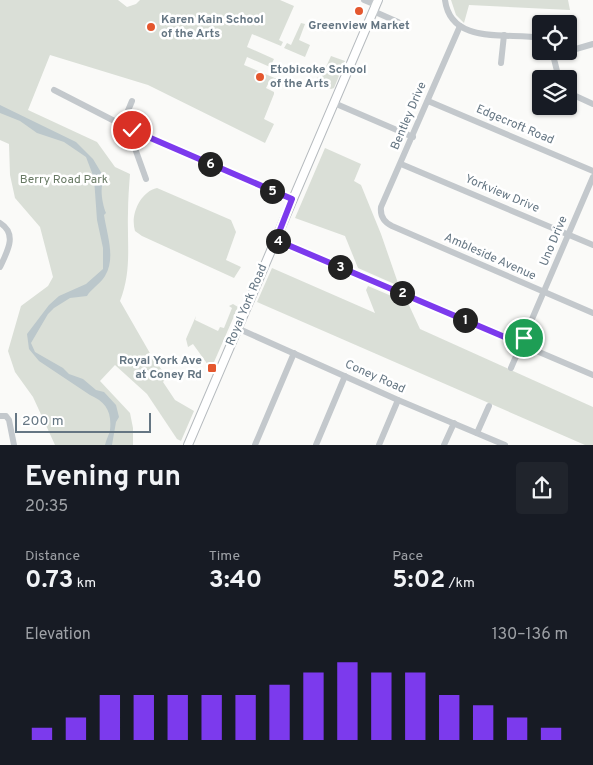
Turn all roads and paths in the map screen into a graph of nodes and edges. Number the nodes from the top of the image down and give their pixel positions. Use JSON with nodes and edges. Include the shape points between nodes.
{"nodes":[{"id":1,"x":364,"y":0,"type":"edge"},
{"id":2,"x":445,"y":0,"type":"edge"},
{"id":3,"x":376,"y":5,"type":"edge"},
{"id":4,"x":398,"y":22,"type":"dead end"},
{"id":5,"x":460,"y":26,"type":"junction"},
{"id":6,"x":504,"y":35,"type":"junction"},
{"id":7,"x":532,"y":37,"type":"edge"},
{"id":8,"x":593,"y":44,"type":"edge"},
{"id":9,"x":577,"y":48,"type":"edge"},
{"id":10,"x":501,"y":63,"type":"dead end"},
{"id":11,"x":54,"y":90,"type":"dead end"},
{"id":12,"x":577,"y":97,"type":"edge"},
{"id":13,"x":132,"y":101,"type":"dead end"},
{"id":14,"x":428,"y":101,"type":"junction"},
{"id":15,"x":334,"y":103,"type":"junction"},
{"id":16,"x":593,"y":104,"type":"edge"},
{"id":17,"x":122,"y":125,"type":"junction"},
{"id":18,"x":132,"y":130,"type":"junction"},
{"id":19,"x":413,"y":137,"type":"junction"},
{"id":20,"x":401,"y":164,"type":"junction"},
{"id":21,"x":593,"y":171,"type":"edge"},
{"id":22,"x":593,"y":177,"type":"edge"},
{"id":23,"x":146,"y":179,"type":"dead end"},
{"id":24,"x":292,"y":199,"type":"junction"},
{"id":25,"x":381,"y":215,"type":"joint"},
{"id":26,"x":0,"y":224,"type":"edge"},
{"id":27,"x":569,"y":235,"type":"junction"},
{"id":28,"x":276,"y":240,"type":"junction"},
{"id":29,"x":593,"y":245,"type":"edge"},
{"id":30,"x":0,"y":267,"type":"edge"},
{"id":31,"x":544,"y":292,"type":"junction"},
{"id":32,"x":593,"y":313,"type":"edge"},
{"id":33,"x":237,"y":328,"type":"junction"},
{"id":34,"x":521,"y":344,"type":"junction"},
{"id":35,"x":294,"y":353,"type":"junction"},
{"id":36,"x":511,"y":368,"type":"dead end"},
{"id":37,"x":593,"y":375,"type":"edge"},
{"id":38,"x":345,"y":376,"type":"junction"},
{"id":39,"x":398,"y":400,"type":"junction"},
{"id":40,"x":489,"y":406,"type":"dead end"},
{"id":41,"x":0,"y":416,"type":"edge"},
{"id":42,"x":454,"y":423,"type":"junction"},
{"id":43,"x":477,"y":433,"type":"junction"},
{"id":44,"x":14,"y":445,"type":"edge"},
{"id":45,"x":188,"y":445,"type":"edge"},
{"id":46,"x":255,"y":445,"type":"edge"},
{"id":47,"x":316,"y":445,"type":"edge"},
{"id":48,"x":378,"y":445,"type":"edge"},
{"id":49,"x":444,"y":445,"type":"edge"},
{"id":50,"x":505,"y":445,"type":"edge"}],
"edges":[{"from":1,"to":3,"type":"street"},
{"from":2,"to":5,"type":"street","via":[[450,14]]},
{"from":3,"to":4,"type":"street"},
{"from":3,"to":15,"type":"main road","name":"Royal York Road"},
{"from":5,"to":6,"type":"street","via":[[474,33]]},
{"from":5,"to":14,"type":"street","name":"Bentley Drive"},
{"from":6,"to":7,"type":"street"},
{"from":6,"to":10,"type":"street"},
{"from":8,"to":9,"type":"street"},
{"from":11,"to":17,"type":"street"},
{"from":12,"to":16,"type":"street"},
{"from":13,"to":17,"type":"street"},
{"from":14,"to":19,"type":"street","name":"Bentley Drive"},
{"from":14,"to":21,"type":"street","name":"Edgecroft Road"},
{"from":15,"to":19,"type":"street"},
{"from":15,"to":24,"type":"main road","name":"Royal York Road"},
{"from":17,"to":18,"type":"street"},
{"from":18,"to":23,"type":"street","via":[[132,140]]},
{"from":18,"to":24,"type":"street"},
{"from":19,"to":20,"type":"street","name":"Bentley Drive"},
{"from":20,"to":25,"type":"street","name":"Bentley Drive","via":[[381,207]]},
{"from":20,"to":27,"type":"street","name":"Yorkview Drive"},
{"from":22,"to":27,"type":"street","name":"Uno Drive"},
{"from":24,"to":28,"type":"main road","name":"Royal York Road"},
{"from":25,"to":31,"type":"street","name":"Ambleside Avenue","via":[[392,226]]},
{"from":26,"to":30,"type":"street","via":[[10,234],[10,243]]},
{"from":27,"to":29,"type":"street","name":"Yorkview Drive"},
{"from":27,"to":31,"type":"street","name":"Uno Drive"},
{"from":28,"to":33,"type":"main road","name":"Royal York Road"},
{"from":28,"to":34,"type":"street"},
{"from":31,"to":32,"type":"street","name":"Ambleside Avenue"},
{"from":31,"to":34,"type":"street","name":"Uno Drive"},
{"from":33,"to":35,"type":"street","name":"Coney Road"},
{"from":33,"to":45,"type":"main road","name":"Royal York Road"},
{"from":34,"to":36,"type":"street","name":"Uno Drive"},
{"from":34,"to":37,"type":"street"},
{"from":35,"to":38,"type":"street","name":"Coney Road"},
{"from":35,"to":46,"type":"street"},
{"from":38,"to":39,"type":"street","name":"Coney Road"},
{"from":38,"to":47,"type":"street"},
{"from":39,"to":42,"type":"street","name":"Coney Road"},
{"from":39,"to":48,"type":"street"},
{"from":40,"to":43,"type":"street"},
{"from":41,"to":44,"type":"street","via":[[9,420]]},
{"from":42,"to":43,"type":"street","name":"Coney Road"},
{"from":42,"to":49,"type":"street"},
{"from":43,"to":50,"type":"street","name":"Coney Road"}]}
